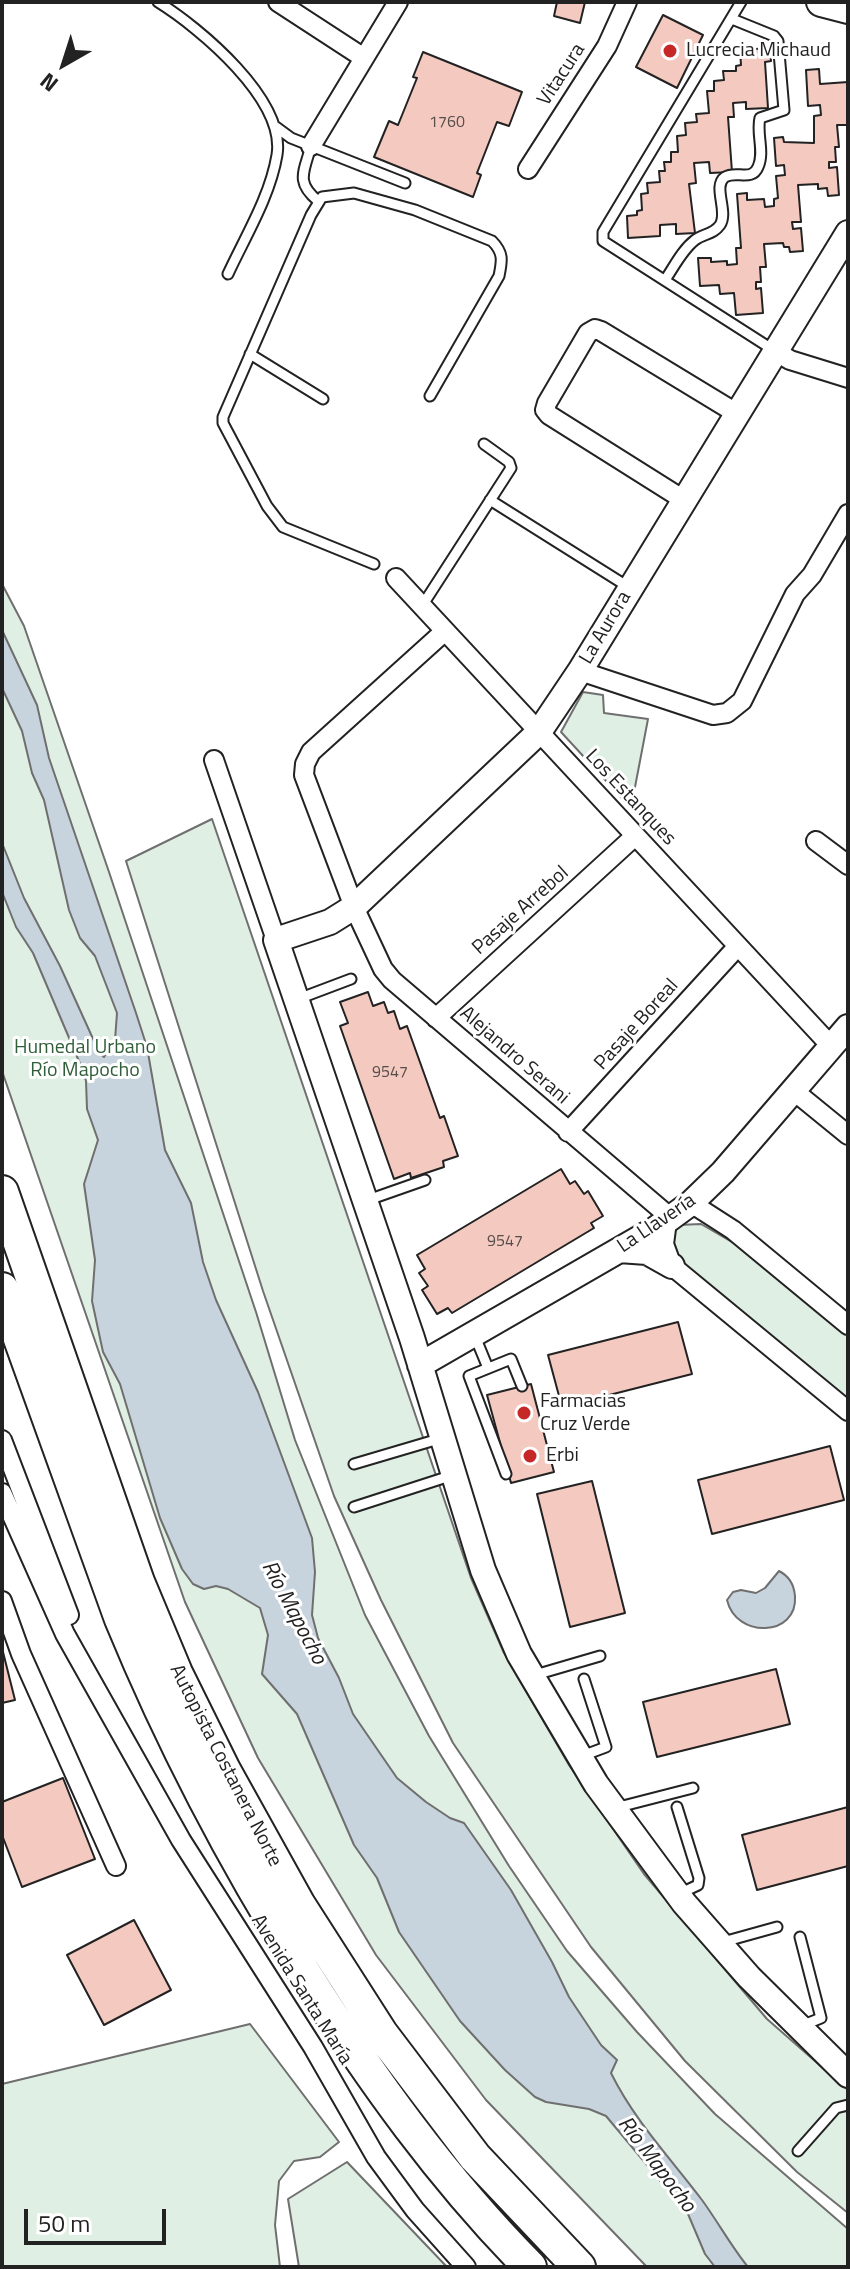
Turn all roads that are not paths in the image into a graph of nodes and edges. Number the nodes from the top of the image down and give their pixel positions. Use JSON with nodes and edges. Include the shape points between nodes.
{"nodes":[{"id":1,"x":158,"y":2,"type":"edge"},
{"id":2,"x":278,"y":2,"type":"edge"},
{"id":3,"x":398,"y":2,"type":"edge"},
{"id":4,"x":627,"y":2,"type":"edge"},
{"id":5,"x":741,"y":2,"type":"edge"},
{"id":6,"x":821,"y":2,"type":"edge"},
{"id":7,"x":848,"y":9,"type":"edge"},
{"id":8,"x":732,"y":19,"type":"junction"},
{"id":9,"x":364,"y":58,"type":"junction"},
{"id":10,"x":276,"y":127,"type":"junction"},
{"id":11,"x":311,"y":146,"type":"junction"},
{"id":12,"x":528,"y":169,"type":"dead end"},
{"id":13,"x":405,"y":183,"type":"dead end"},
{"id":14,"x":318,"y":201,"type":"junction"},
{"id":15,"x":848,"y":233,"type":"edge"},
{"id":16,"x":228,"y":274,"type":"dead end"},
{"id":17,"x":665,"y":280,"type":"junction"},
{"id":18,"x":775,"y":351,"type":"junction"},
{"id":19,"x":250,"y":354,"type":"junction"},
{"id":20,"x":848,"y":378,"type":"edge"},
{"id":21,"x":430,"y":396,"type":"dead end"},
{"id":22,"x":323,"y":399,"type":"dead end"},
{"id":23,"x":736,"y":413,"type":"junction"},
{"id":24,"x":484,"y":444,"type":"dead end"},
{"id":25,"x":490,"y":500,"type":"junction"},
{"id":26,"x":684,"y":500,"type":"junction"},
{"id":27,"x":848,"y":514,"type":"edge"},
{"id":28,"x":374,"y":564,"type":"dead end"},
{"id":29,"x":396,"y":578,"type":"dead end"},
{"id":30,"x":630,"y":588,"type":"junction"},
{"id":31,"x":422,"y":606,"type":"junction"},
{"id":32,"x":445,"y":631,"type":"junction"},
{"id":33,"x":580,"y":671,"type":"junction"},
{"id":34,"x":539,"y":732,"type":"junction"},
{"id":35,"x":214,"y":760,"type":"dead end"},
{"id":36,"x":635,"y":836,"type":"junction"},
{"id":37,"x":816,"y":841,"type":"dead end"},
{"id":38,"x":848,"y":865,"type":"edge"},
{"id":39,"x":354,"y":907,"type":"junction"},
{"id":40,"x":276,"y":940,"type":"junction"},
{"id":41,"x":738,"y":946,"type":"junction"},
{"id":42,"x":351,"y":979,"type":"dead end"},
{"id":43,"x":296,"y":1000,"type":"junction"},
{"id":44,"x":436,"y":1018,"type":"junction"},
{"id":45,"x":848,"y":1027,"type":"edge"},
{"id":46,"x":832,"y":1047,"type":"junction"},
{"id":47,"x":794,"y":1091,"type":"junction"},
{"id":48,"x":568,"y":1132,"type":"junction"},
{"id":49,"x":848,"y":1135,"type":"edge"},
{"id":50,"x":425,"y":1180,"type":"dead end"},
{"id":51,"x":2,"y":1192,"type":"edge"},
{"id":52,"x":365,"y":1202,"type":"junction"},
{"id":53,"x":676,"y":1214,"type":"junction"},
{"id":54,"x":619,"y":1250,"type":"junction"},
{"id":55,"x":672,"y":1266,"type":"junction"},
{"id":56,"x":2,"y":1289,"type":"edge"},
{"id":57,"x":848,"y":1325,"type":"edge"},
{"id":58,"x":474,"y":1334,"type":"junction"},
{"id":59,"x":420,"y":1365,"type":"junction"},
{"id":60,"x":488,"y":1368,"type":"junction"},
{"id":61,"x":522,"y":1386,"type":"dead end"},
{"id":62,"x":848,"y":1411,"type":"edge"},
{"id":63,"x":442,"y":1438,"type":"junction"},
{"id":64,"x":2,"y":1440,"type":"edge"},
{"id":65,"x":354,"y":1464,"type":"dead end"},
{"id":66,"x":506,"y":1474,"type":"dead end"},
{"id":67,"x":453,"y":1475,"type":"junction"},
{"id":68,"x":2,"y":1493,"type":"edge"},
{"id":69,"x":354,"y":1507,"type":"dead end"},
{"id":70,"x":2,"y":1601,"type":"edge"},
{"id":71,"x":600,"y":1656,"type":"dead end"},
{"id":72,"x":531,"y":1677,"type":"junction"},
{"id":73,"x":584,"y":1679,"type":"dead end"},
{"id":74,"x":116,"y":1724,"type":"junction"},
{"id":75,"x":579,"y":1757,"type":"junction"},
{"id":76,"x":693,"y":1788,"type":"dead end"},
{"id":77,"x":677,"y":1807,"type":"dead end"},
{"id":78,"x":614,"y":1809,"type":"junction"},
{"id":79,"x":116,"y":1866,"type":"dead end"},
{"id":80,"x":678,"y":1894,"type":"junction"},
{"id":81,"x":777,"y":1927,"type":"dead end"},
{"id":82,"x":800,"y":1937,"type":"dead end"},
{"id":83,"x":718,"y":1943,"type":"junction"},
{"id":84,"x":797,"y":2027,"type":"junction"},
{"id":85,"x":845,"y":2070,"type":"edge"},
{"id":86,"x":848,"y":2105,"type":"edge"},
{"id":87,"x":798,"y":2151,"type":"dead end"},
{"id":88,"x":466,"y":2267,"type":"edge"},
{"id":89,"x":530,"y":2267,"type":"edge"},
{"id":90,"x":579,"y":2267,"type":"edge"}],
"edges":[{"from":1,"to":10,"type":"lane","via":[[211,40],[258,95]]},
{"from":2,"to":9,"type":"street"},
{"from":3,"to":9,"type":"street"},
{"from":4,"to":12,"type":"street","name":"Vitacura","via":[[607,46]]},
{"from":5,"to":8,"type":"lane"},
{"from":6,"to":7,"type":"main road"},
{"from":8,"to":17,"type":"lane","via":[[603,232],[603,241]]},
{"from":8,"to":17,"type":"lane","via":[[778,41],[784,110],[760,118],[758,169],[751,175],[726,176],[721,224],[690,245]]},
{"from":9,"to":11,"type":"street"},
{"from":10,"to":11,"type":"lane"},
{"from":10,"to":16,"type":"lane","via":[[277,154],[264,196]]},
{"from":11,"to":13,"type":"lane"},
{"from":11,"to":14,"type":"lane","via":[[302,181]]},
{"from":14,"to":19,"type":"lane"},
{"from":14,"to":21,"type":"lane","via":[[354,193],[415,210],[499,248],[499,276]]},
{"from":15,"to":18,"type":"street","name":"La Aurora"},
{"from":17,"to":18,"type":"lane"},
{"from":18,"to":20,"type":"street"},
{"from":18,"to":23,"type":"street","name":"La Aurora"},
{"from":19,"to":22,"type":"lane"},
{"from":19,"to":28,"type":"lane","via":[[223,423],[274,518],[291,532]]},
{"from":23,"to":26,"type":"street","name":"La Aurora"},
{"from":23,"to":26,"type":"street","via":[[601,331],[588,333],[545,410]]},
{"from":24,"to":25,"type":"lane","via":[[511,465]]},
{"from":25,"to":30,"type":"lane"},
{"from":25,"to":31,"type":"lane"},
{"from":26,"to":30,"type":"street","name":"La Aurora"},
{"from":27,"to":33,"type":"street","via":[[795,594],[742,701],[727,713],[713,715]]},
{"from":29,"to":31,"type":"street","name":"Los Estanques"},
{"from":30,"to":33,"type":"street","name":"La Aurora"},
{"from":31,"to":32,"type":"street","name":"Los Estanques"},
{"from":32,"to":34,"type":"street","name":"Los Estanques"},
{"from":32,"to":39,"type":"street","name":"Alejandro Serani","via":[[311,752],[305,764],[304,775]]},
{"from":33,"to":34,"type":"street","name":"La Aurora"},
{"from":34,"to":36,"type":"street","name":"Los Estanques"},
{"from":34,"to":39,"type":"street","name":"La Aurora"},
{"from":35,"to":40,"type":"street"},
{"from":36,"to":41,"type":"street","name":"Los Estanques"},
{"from":36,"to":44,"type":"street","name":"Pasaje Arrebol"},
{"from":37,"to":38,"type":"street"},
{"from":39,"to":40,"type":"street","name":"La Aurora","via":[[330,922]]},
{"from":39,"to":44,"type":"street","name":"Alejandro Serani","via":[[383,969]]},
{"from":40,"to":43,"type":"street"},
{"from":41,"to":46,"type":"street","name":"Los Estanques"},
{"from":41,"to":48,"type":"street","name":"Pasaje Boreal"},
{"from":42,"to":43,"type":"lane"},
{"from":43,"to":52,"type":"street"},
{"from":44,"to":48,"type":"street","name":"Alejandro Serani"},
{"from":45,"to":46,"type":"street","name":"La Llavería"},
{"from":46,"to":47,"type":"street","name":"La Llavería"},
{"from":47,"to":49,"type":"street"},
{"from":47,"to":53,"type":"street","name":"La Llavería","via":[[723,1172]]},
{"from":48,"to":53,"type":"street","name":"Alejandro Serani"},
{"from":50,"to":52,"type":"lane"},
{"from":51,"to":90,"type":"highway","name":"Autopista Costanera Norte","via":[[138,1582],[224,1770],[299,1905],[381,2033],[475,2157]]},
{"from":52,"to":59,"type":"street"},
{"from":53,"to":54,"type":"street","name":"La Llavería"},
{"from":53,"to":55,"type":"street","via":[[664,1244]]},
{"from":53,"to":57,"type":"street","name":"Alejandro Serani","via":[[733,1230]]},
{"from":54,"to":55,"type":"street","via":[[647,1252]]},
{"from":54,"to":58,"type":"street","name":"La Llavería"},
{"from":55,"to":62,"type":"street"},
{"from":56,"to":89,"type":"highway","name":"Autopista Costanera Norte","via":[[121,1619],[193,1780],[259,1899],[366,2069],[442,2169]]},
{"from":58,"to":59,"type":"street","name":"La Llavería"},
{"from":58,"to":60,"type":"lane"},
{"from":59,"to":63,"type":"street"},
{"from":60,"to":61,"type":"lane","via":[[511,1359]]},
{"from":60,"to":66,"type":"lane","via":[[469,1376]]},
{"from":63,"to":65,"type":"lane"},
{"from":63,"to":67,"type":"street"},
{"from":64,"to":74,"type":"street","name":"Avenida Santa María","via":[[49,1568]]},
{"from":67,"to":69,"type":"lane"},
{"from":67,"to":72,"type":"street","via":[[501,1617]]},
{"from":68,"to":74,"type":"street","name":"Avenida Santa María","via":[[65,1634]]},
{"from":70,"to":79,"type":"street"},
{"from":71,"to":72,"type":"lane"},
{"from":72,"to":75,"type":"street"},
{"from":73,"to":75,"type":"lane","via":[[606,1747]]},
{"from":74,"to":88,"type":"street","name":"Avenida Santa María","via":[[376,2157]]},
{"from":75,"to":78,"type":"street"},
{"from":76,"to":78,"type":"lane"},
{"from":77,"to":80,"type":"lane","via":[[699,1878],[698,1885]]},
{"from":78,"to":80,"type":"street"},
{"from":80,"to":83,"type":"street"},
{"from":81,"to":83,"type":"lane"},
{"from":82,"to":84,"type":"lane","via":[[821,2018]]},
{"from":83,"to":84,"type":"street"},
{"from":84,"to":85,"type":"street"},
{"from":86,"to":87,"type":"lane","via":[[836,2108]]}]}
